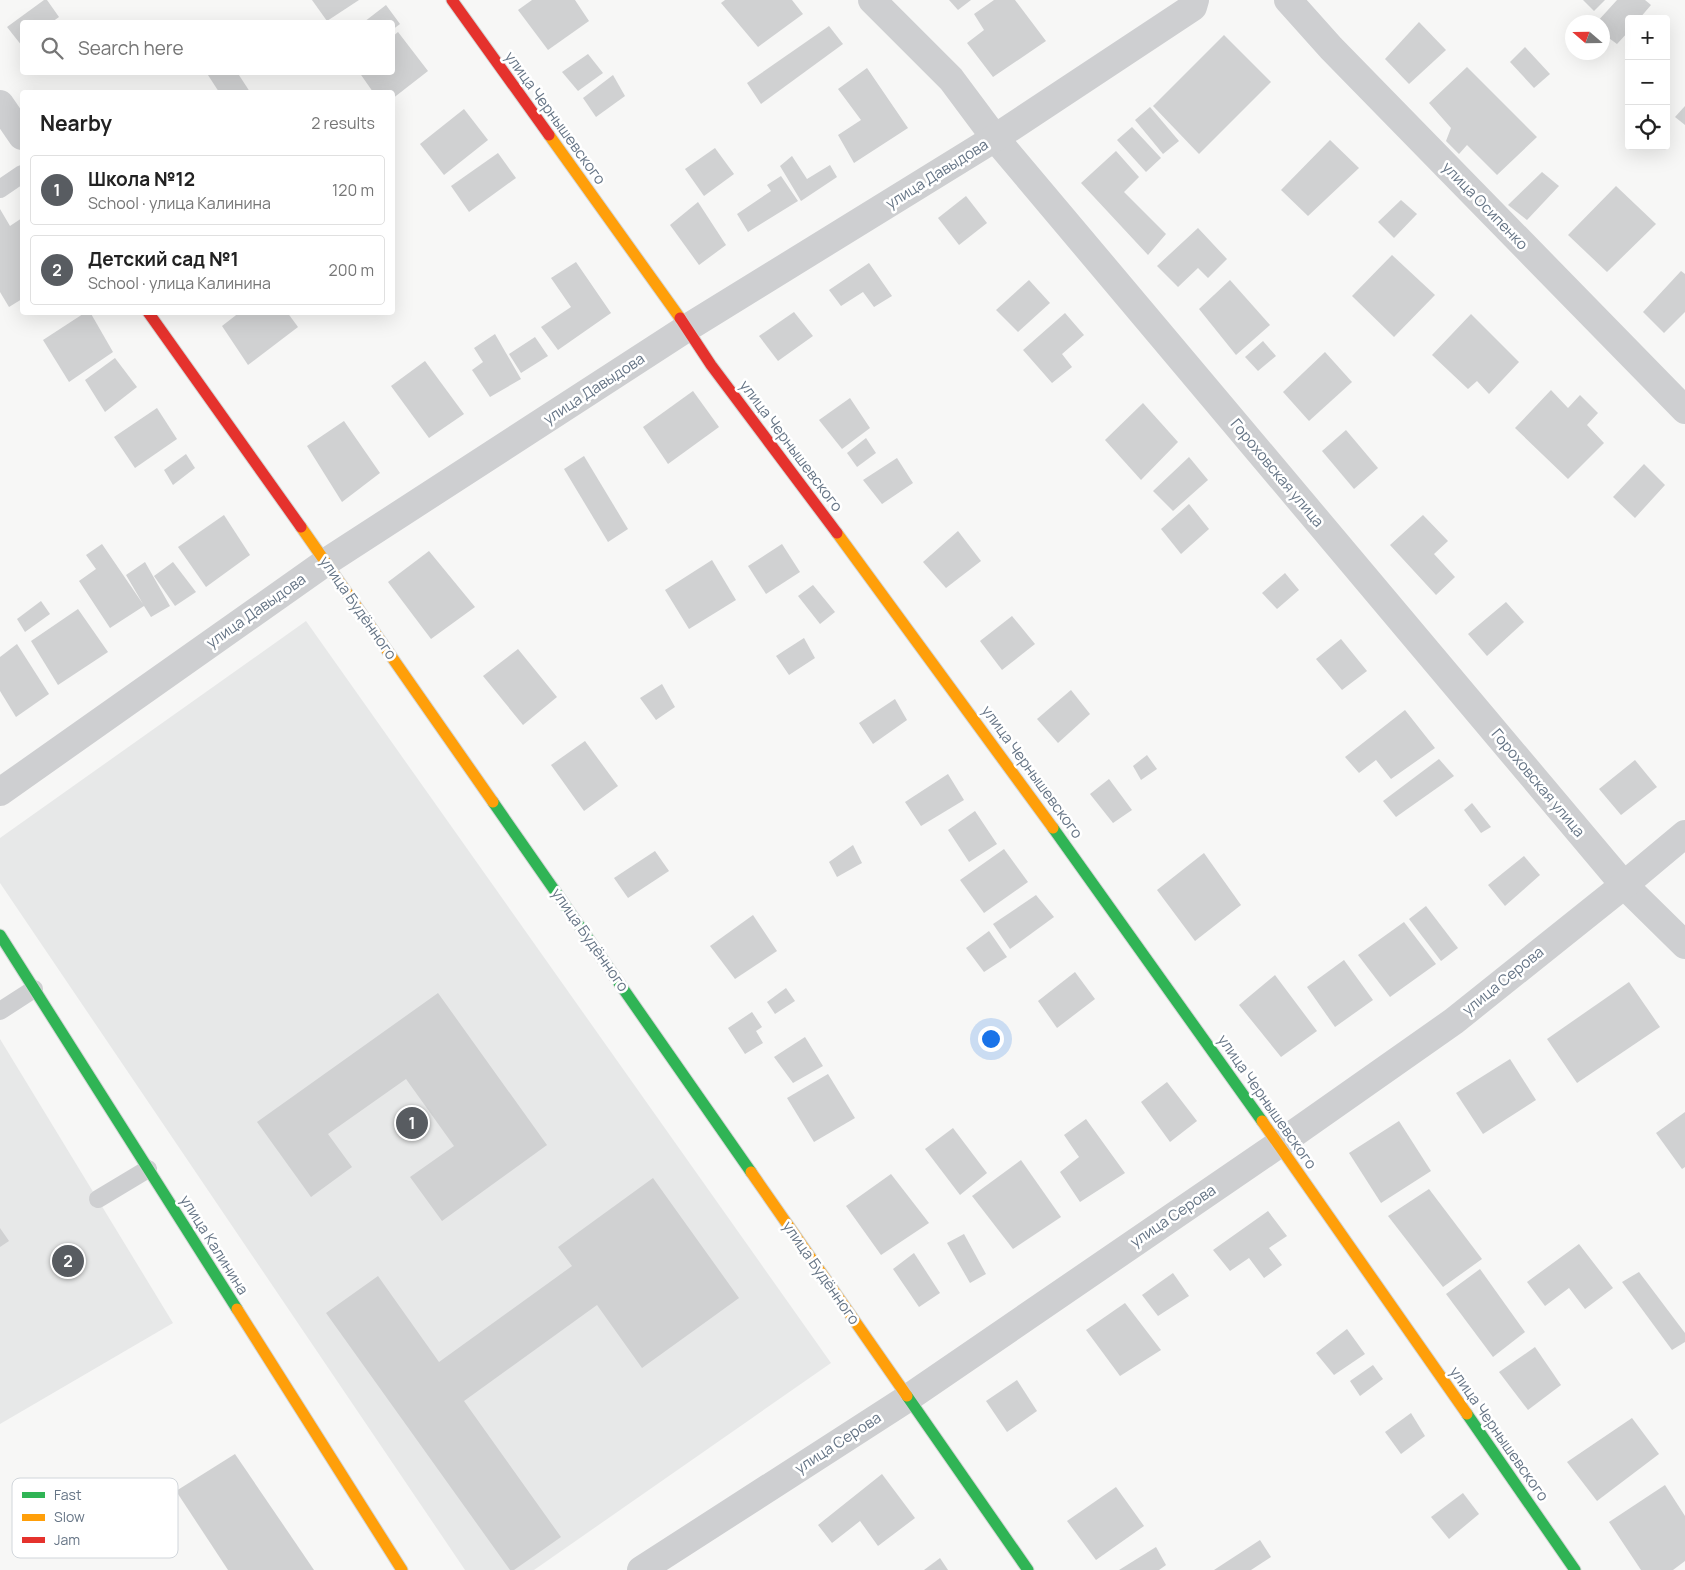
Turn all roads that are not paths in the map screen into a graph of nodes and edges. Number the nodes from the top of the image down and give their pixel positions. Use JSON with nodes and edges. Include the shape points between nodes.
{"nodes":[{"id":1,"x":452,"y":0,"type":"edge"},
{"id":2,"x":872,"y":0,"type":"edge"},
{"id":3,"x":1195,"y":0,"type":"edge"},
{"id":4,"x":1288,"y":0,"type":"edge"},
{"id":5,"x":0,"y":104,"type":"edge"},
{"id":6,"x":20,"y":133,"type":"edge"},
{"id":7,"x":995,"y":138,"type":"junction"},
{"id":8,"x":20,"y":175,"type":"edge"},
{"id":9,"x":0,"y":189,"type":"edge"},
{"id":10,"x":150,"y":315,"type":"edge"},
{"id":11,"x":687,"y":328,"type":"junction"},
{"id":12,"x":1685,"y":410,"type":"edge"},
{"id":13,"x":326,"y":562,"type":"junction"},
{"id":14,"x":0,"y":792,"type":"edge"},
{"id":15,"x":1685,"y":834,"type":"edge"},
{"id":16,"x":1624,"y":885,"type":"junction"},
{"id":17,"x":0,"y":935,"type":"edge"},
{"id":18,"x":1685,"y":945,"type":"edge"},
{"id":19,"x":34,"y":989,"type":"junction"},
{"id":20,"x":0,"y":1011,"type":"edge"},
{"id":21,"x":1279,"y":1144,"type":"junction"},
{"id":22,"x":148,"y":1169,"type":"junction"},
{"id":23,"x":98,"y":1199,"type":"dead end"},
{"id":24,"x":908,"y":1398,"type":"junction"},
{"id":25,"x":402,"y":1570,"type":"edge"},
{"id":26,"x":641,"y":1570,"type":"edge"},
{"id":27,"x":1028,"y":1570,"type":"edge"},
{"id":28,"x":1575,"y":1570,"type":"edge"}],
"edges":[{"from":1,"to":11,"type":"street","name":"улица Чернышевского"},
{"from":2,"to":7,"type":"street","name":"Гороховская улица","via":[[951,79]]},
{"from":3,"to":7,"type":"street","name":"улица Давыдова","via":[[1193,7]]},
{"from":4,"to":12,"type":"street","name":"улица Осипенко"},
{"from":5,"to":6,"type":"street"},
{"from":7,"to":11,"type":"street","name":"улица Давыдова"},
{"from":7,"to":16,"type":"street","name":"Гороховская улица"},
{"from":8,"to":9,"type":"lane"},
{"from":10,"to":13,"type":"street","name":"улица Будённого"},
{"from":11,"to":13,"type":"street","name":"улица Давыдова"},
{"from":11,"to":21,"type":"street","name":"улица Чернышевского","via":[[717,373],[936,665]]},
{"from":13,"to":14,"type":"street","name":"улица Давыдова"},
{"from":13,"to":24,"type":"street","name":"улица Будённого"},
{"from":15,"to":16,"type":"street","name":"улица Серова"},
{"from":16,"to":18,"type":"street","name":"Гороховская улица"},
{"from":16,"to":21,"type":"street","name":"улица Серова","via":[[1454,1021]]},
{"from":17,"to":19,"type":"street","name":"улица Калинина"},
{"from":19,"to":20,"type":"lane"},
{"from":19,"to":22,"type":"street","name":"улица Калинина"},
{"from":21,"to":24,"type":"street","name":"улица Серова"},
{"from":21,"to":28,"type":"street","name":"улица Чернышевского"},
{"from":22,"to":23,"type":"lane"},
{"from":22,"to":25,"type":"street","name":"улица Калинина"},
{"from":24,"to":26,"type":"street","name":"улица Серова"},
{"from":24,"to":27,"type":"street","name":"улица Будённого"}]}
